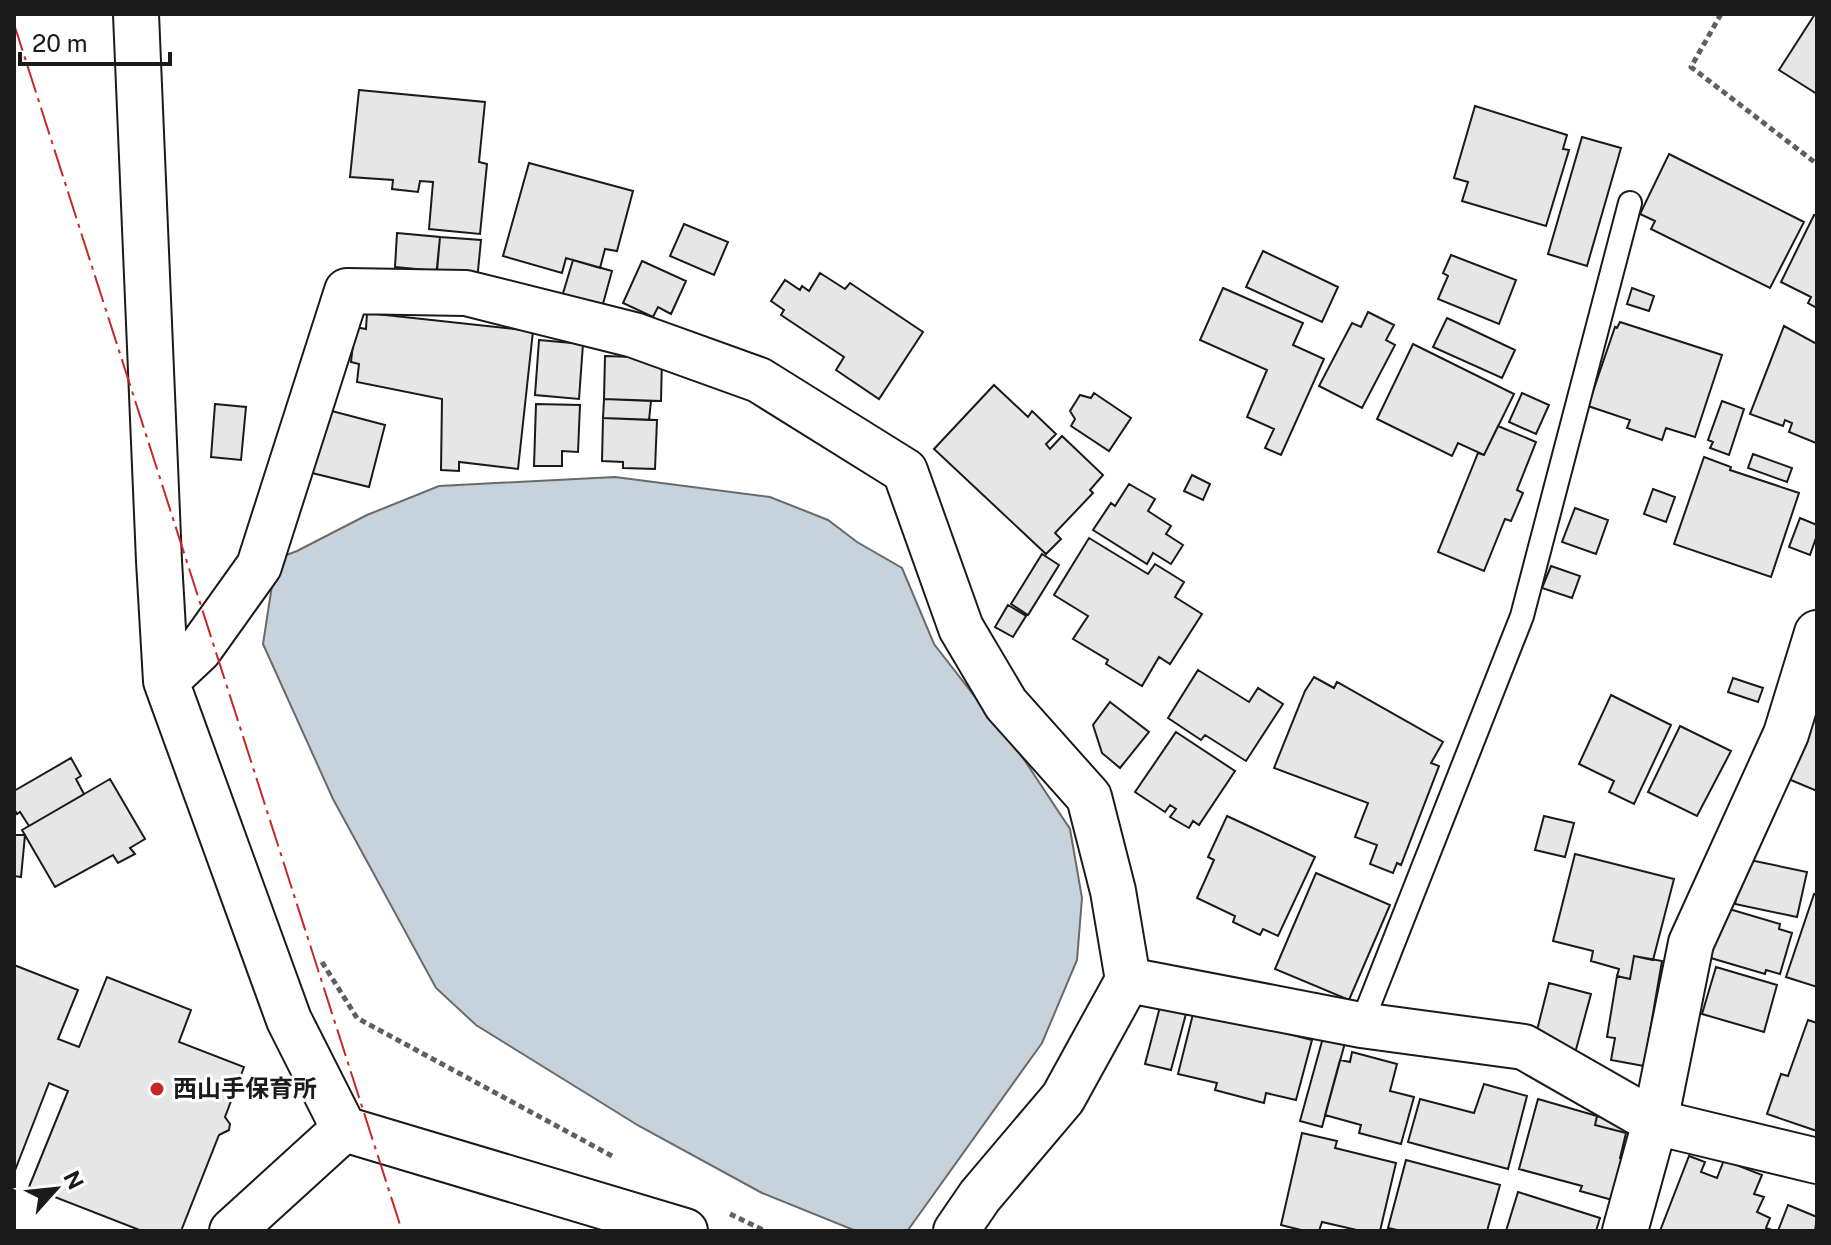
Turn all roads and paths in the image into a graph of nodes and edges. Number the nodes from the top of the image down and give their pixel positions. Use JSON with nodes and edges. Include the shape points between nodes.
{"nodes":[{"id":1,"x":136,"y":14,"type":"edge"},
{"id":2,"x":1721,"y":14,"type":"edge"},
{"id":3,"x":1817,"y":164,"type":"edge"},
{"id":4,"x":1630,"y":203,"type":"dead end"},
{"id":5,"x":1817,"y":633,"type":"edge"},
{"id":6,"x":166,"y":681,"type":"junction"},
{"id":7,"x":318,"y":955,"type":"dead end"},
{"id":8,"x":1128,"y":980,"type":"junction"},
{"id":9,"x":1361,"y":1025,"type":"junction"},
{"id":10,"x":1655,"y":1122,"type":"junction"},
{"id":11,"x":344,"y":1129,"type":"junction"},
{"id":12,"x":1817,"y":1161,"type":"edge"},
{"id":13,"x":625,"y":1162,"type":"dead end"},
{"id":14,"x":723,"y":1210,"type":"dead end"},
{"id":15,"x":232,"y":1231,"type":"edge"},
{"id":16,"x":685,"y":1231,"type":"edge"},
{"id":17,"x":765,"y":1231,"type":"edge"},
{"id":18,"x":956,"y":1231,"type":"edge"},
{"id":19,"x":1625,"y":1231,"type":"edge"}],
"edges":[{"from":1,"to":6,"type":"street"},
{"from":2,"to":3,"type":"path","via":[[1691,67]]},
{"from":4,"to":9,"type":"lane","via":[[1522,616]]},
{"from":5,"to":10,"type":"street","via":[[1786,734],[1691,943]]},
{"from":6,"to":8,"type":"street","via":[[199,650],[259,566],[347,291],[466,293],[634,335],[759,380],[905,471],[961,628],[1006,704],[1089,797]]},
{"from":6,"to":11,"type":"street","via":[[289,1020]]},
{"from":7,"to":13,"type":"path","via":[[357,1018]]},
{"from":8,"to":9,"type":"street"},
{"from":8,"to":18,"type":"street","via":[[1063,1098]]},
{"from":9,"to":10,"type":"street","via":[[1524,1047]]},
{"from":10,"to":12,"type":"street"},
{"from":10,"to":19,"type":"street"},
{"from":11,"to":15,"type":"street"},
{"from":11,"to":16,"type":"street"},
{"from":14,"to":17,"type":"path"}]}
